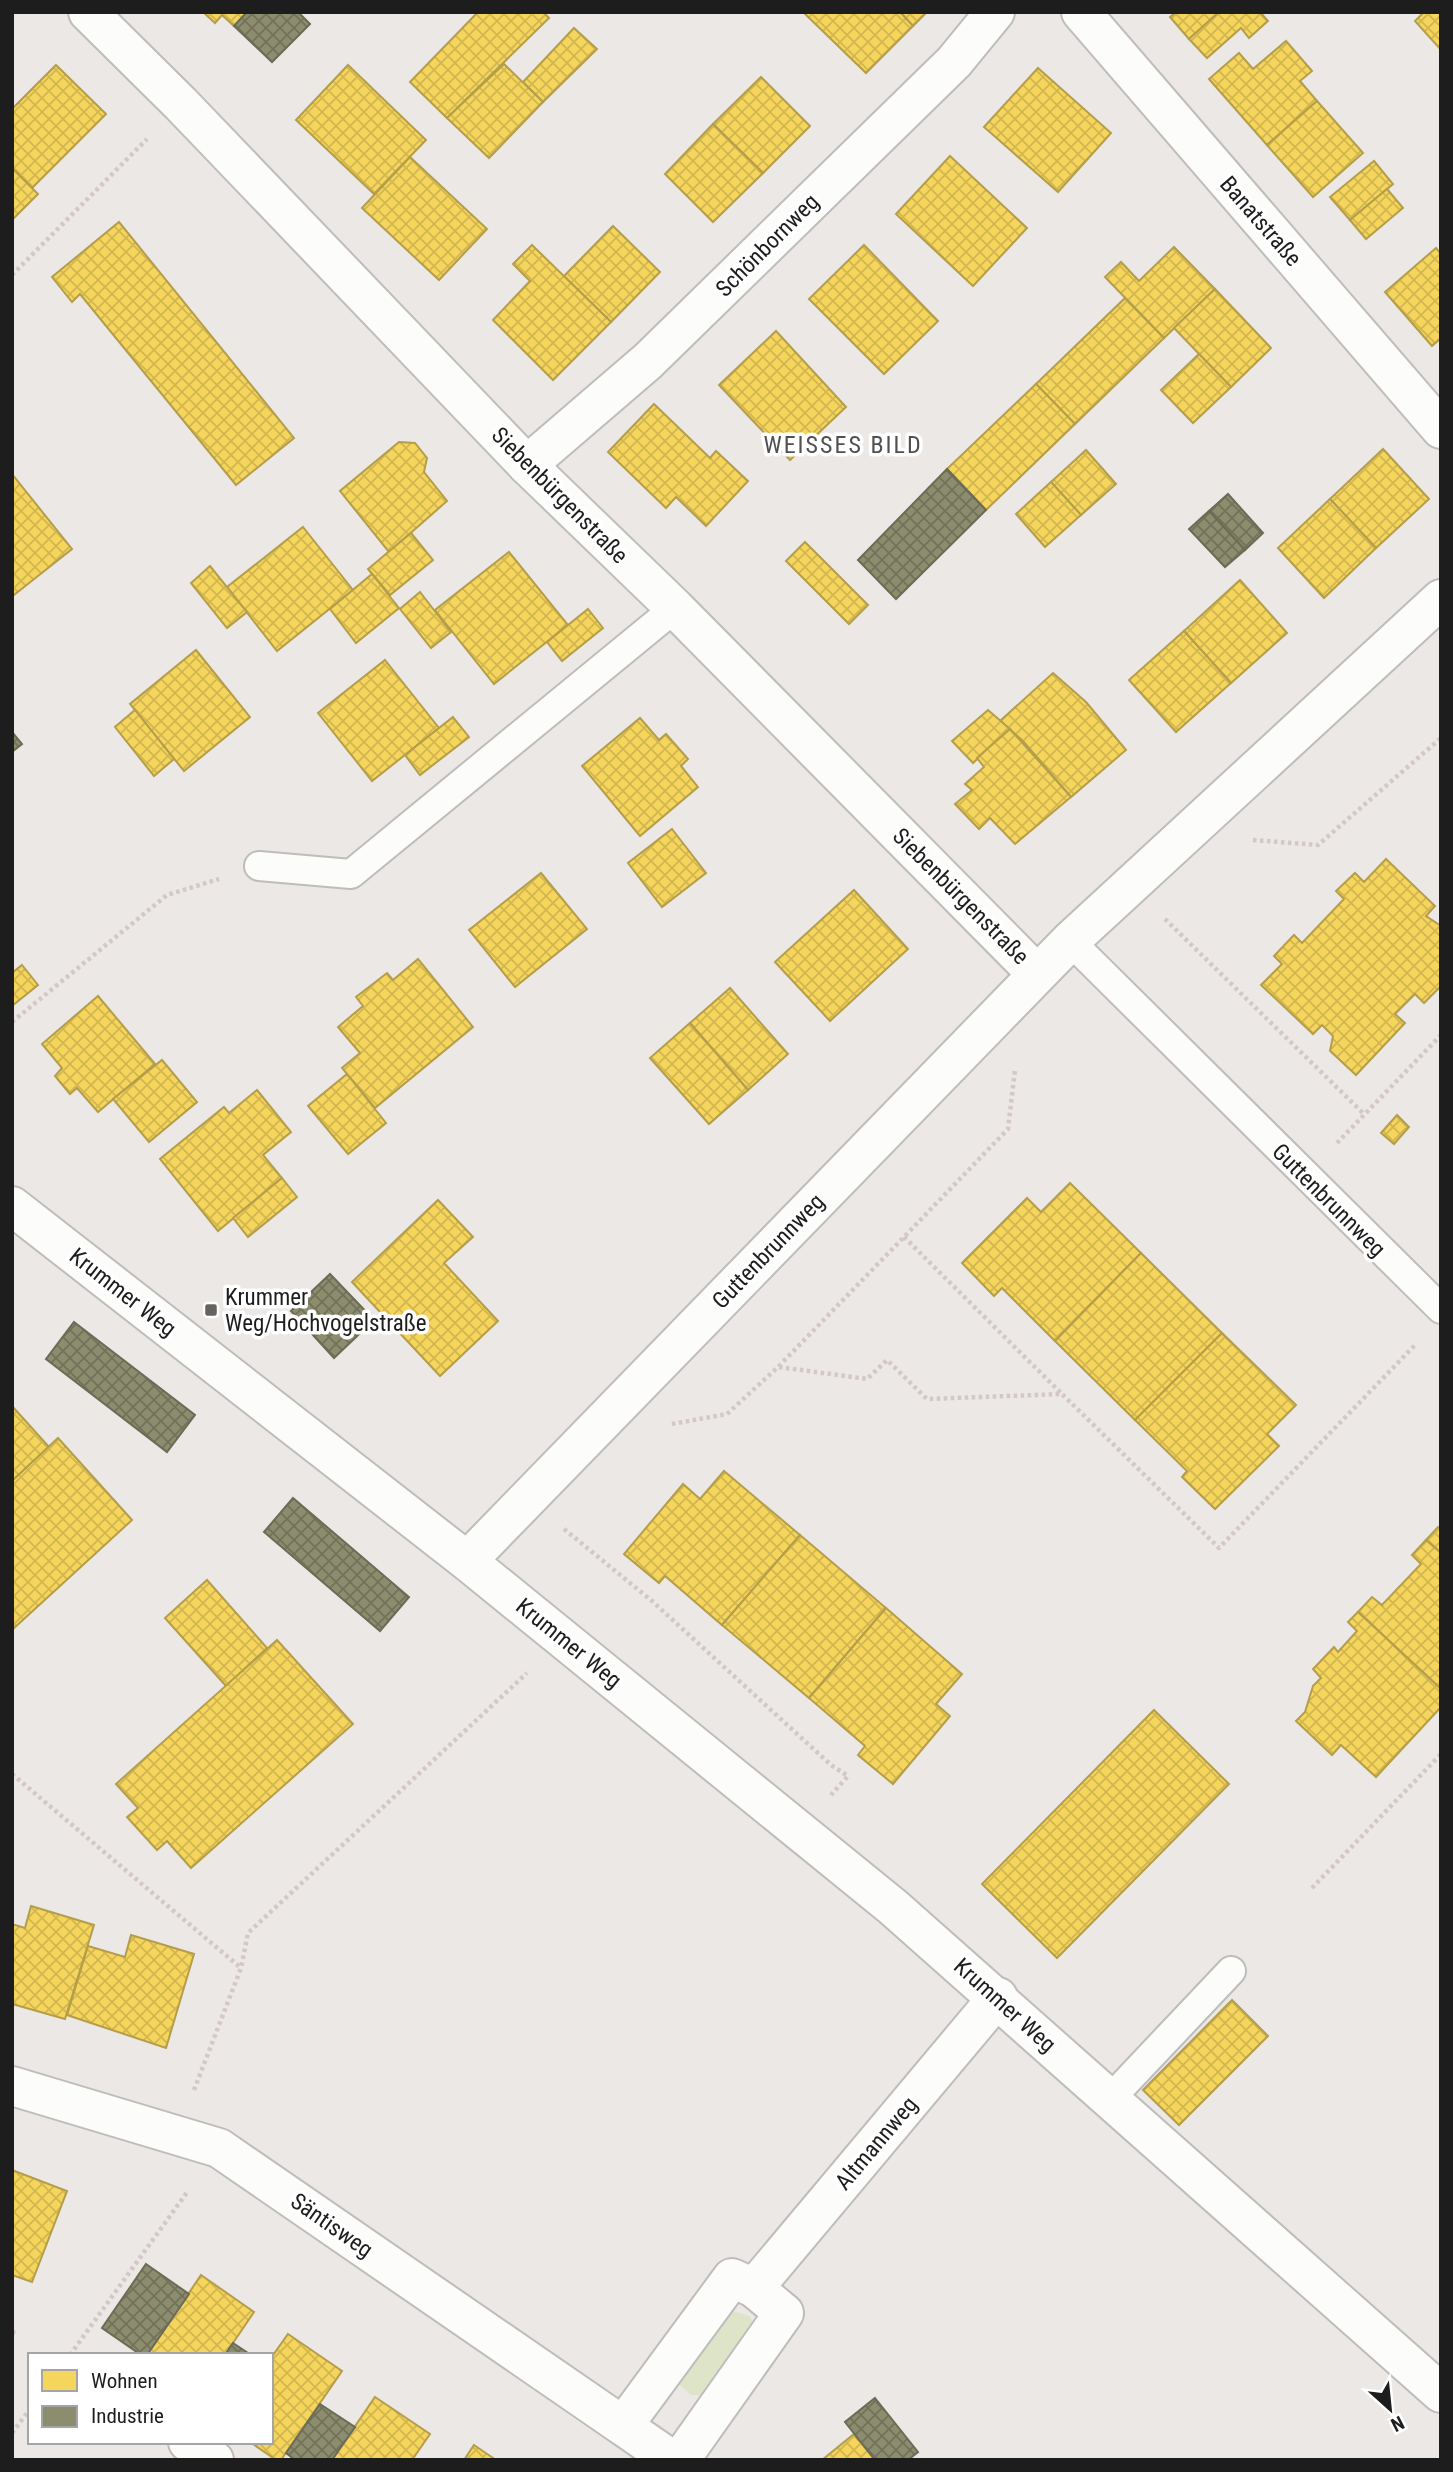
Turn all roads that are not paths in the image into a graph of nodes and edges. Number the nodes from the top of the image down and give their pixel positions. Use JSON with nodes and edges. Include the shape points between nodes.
{"nodes":[{"id":1,"x":88,"y":12,"type":"edge"},
{"id":2,"x":995,"y":12,"type":"edge"},
{"id":3,"x":1081,"y":12,"type":"edge"},
{"id":4,"x":1441,"y":429,"type":"edge"},
{"id":5,"x":527,"y":465,"type":"junction"},
{"id":6,"x":1441,"y":598,"type":"edge"},
{"id":7,"x":675,"y":608,"type":"junction"},
{"id":8,"x":259,"y":866,"type":"road end"},
{"id":9,"x":1070,"y":941,"type":"junction"},
{"id":10,"x":1037,"y":974,"type":"junction"},
{"id":11,"x":12,"y":1206,"type":"edge"},
{"id":12,"x":1441,"y":1309,"type":"edge"},
{"id":13,"x":467,"y":1561,"type":"junction"},
{"id":14,"x":1231,"y":1971,"type":"dead end"},
{"id":15,"x":998,"y":1997,"type":"junction"},
{"id":16,"x":12,"y":2086,"type":"edge"},
{"id":17,"x":1110,"y":2099,"type":"junction"},
{"id":18,"x":754,"y":2288,"type":"junction"},
{"id":19,"x":1441,"y":2393,"type":"edge"},
{"id":20,"x":623,"y":2426,"type":"junction"},
{"id":21,"x":191,"y":2444,"type":"edge"},
{"id":22,"x":214,"y":2460,"type":"edge"},
{"id":23,"x":672,"y":2460,"type":"edge"},
{"id":24,"x":680,"y":2460,"type":"edge"}],
"edges":[{"from":1,"to":5,"type":"street","name":"Siebenbürgenstraße"},
{"from":2,"to":5,"type":"street","name":"Schönbornweg","via":[[954,62],[649,362]]},
{"from":3,"to":4,"type":"street","name":"Banatstraße"},
{"from":5,"to":7,"type":"street","name":"Siebenbürgenstraße"},
{"from":6,"to":9,"type":"street","name":"Guttenbrunnweg"},
{"from":7,"to":8,"type":"lane","via":[[351,874]]},
{"from":7,"to":10,"type":"street","name":"Siebenbürgenstraße"},
{"from":9,"to":10,"type":"street","name":"Guttenbrunnweg"},
{"from":9,"to":12,"type":"lane","name":"Guttenbrunnweg"},
{"from":10,"to":13,"type":"street","name":"Guttenbrunnweg"},
{"from":11,"to":13,"type":"street","name":"Krummer Weg"},
{"from":13,"to":15,"type":"street","name":"Krummer Weg","via":[[801,1830]]},
{"from":14,"to":17,"type":"lane"},
{"from":15,"to":17,"type":"street","name":"Krummer Weg"},
{"from":15,"to":18,"type":"street","name":"Altmannweg"},
{"from":16,"to":20,"type":"street","name":"Säntisweg","via":[[219,2148]]},
{"from":17,"to":19,"type":"street","name":"Krummer Weg"},
{"from":18,"to":20,"type":"street","via":[[732,2278]]},
{"from":18,"to":24,"type":"street","via":[[785,2313]]},
{"from":20,"to":23,"type":"street"},
{"from":21,"to":22,"type":"street"}]}
